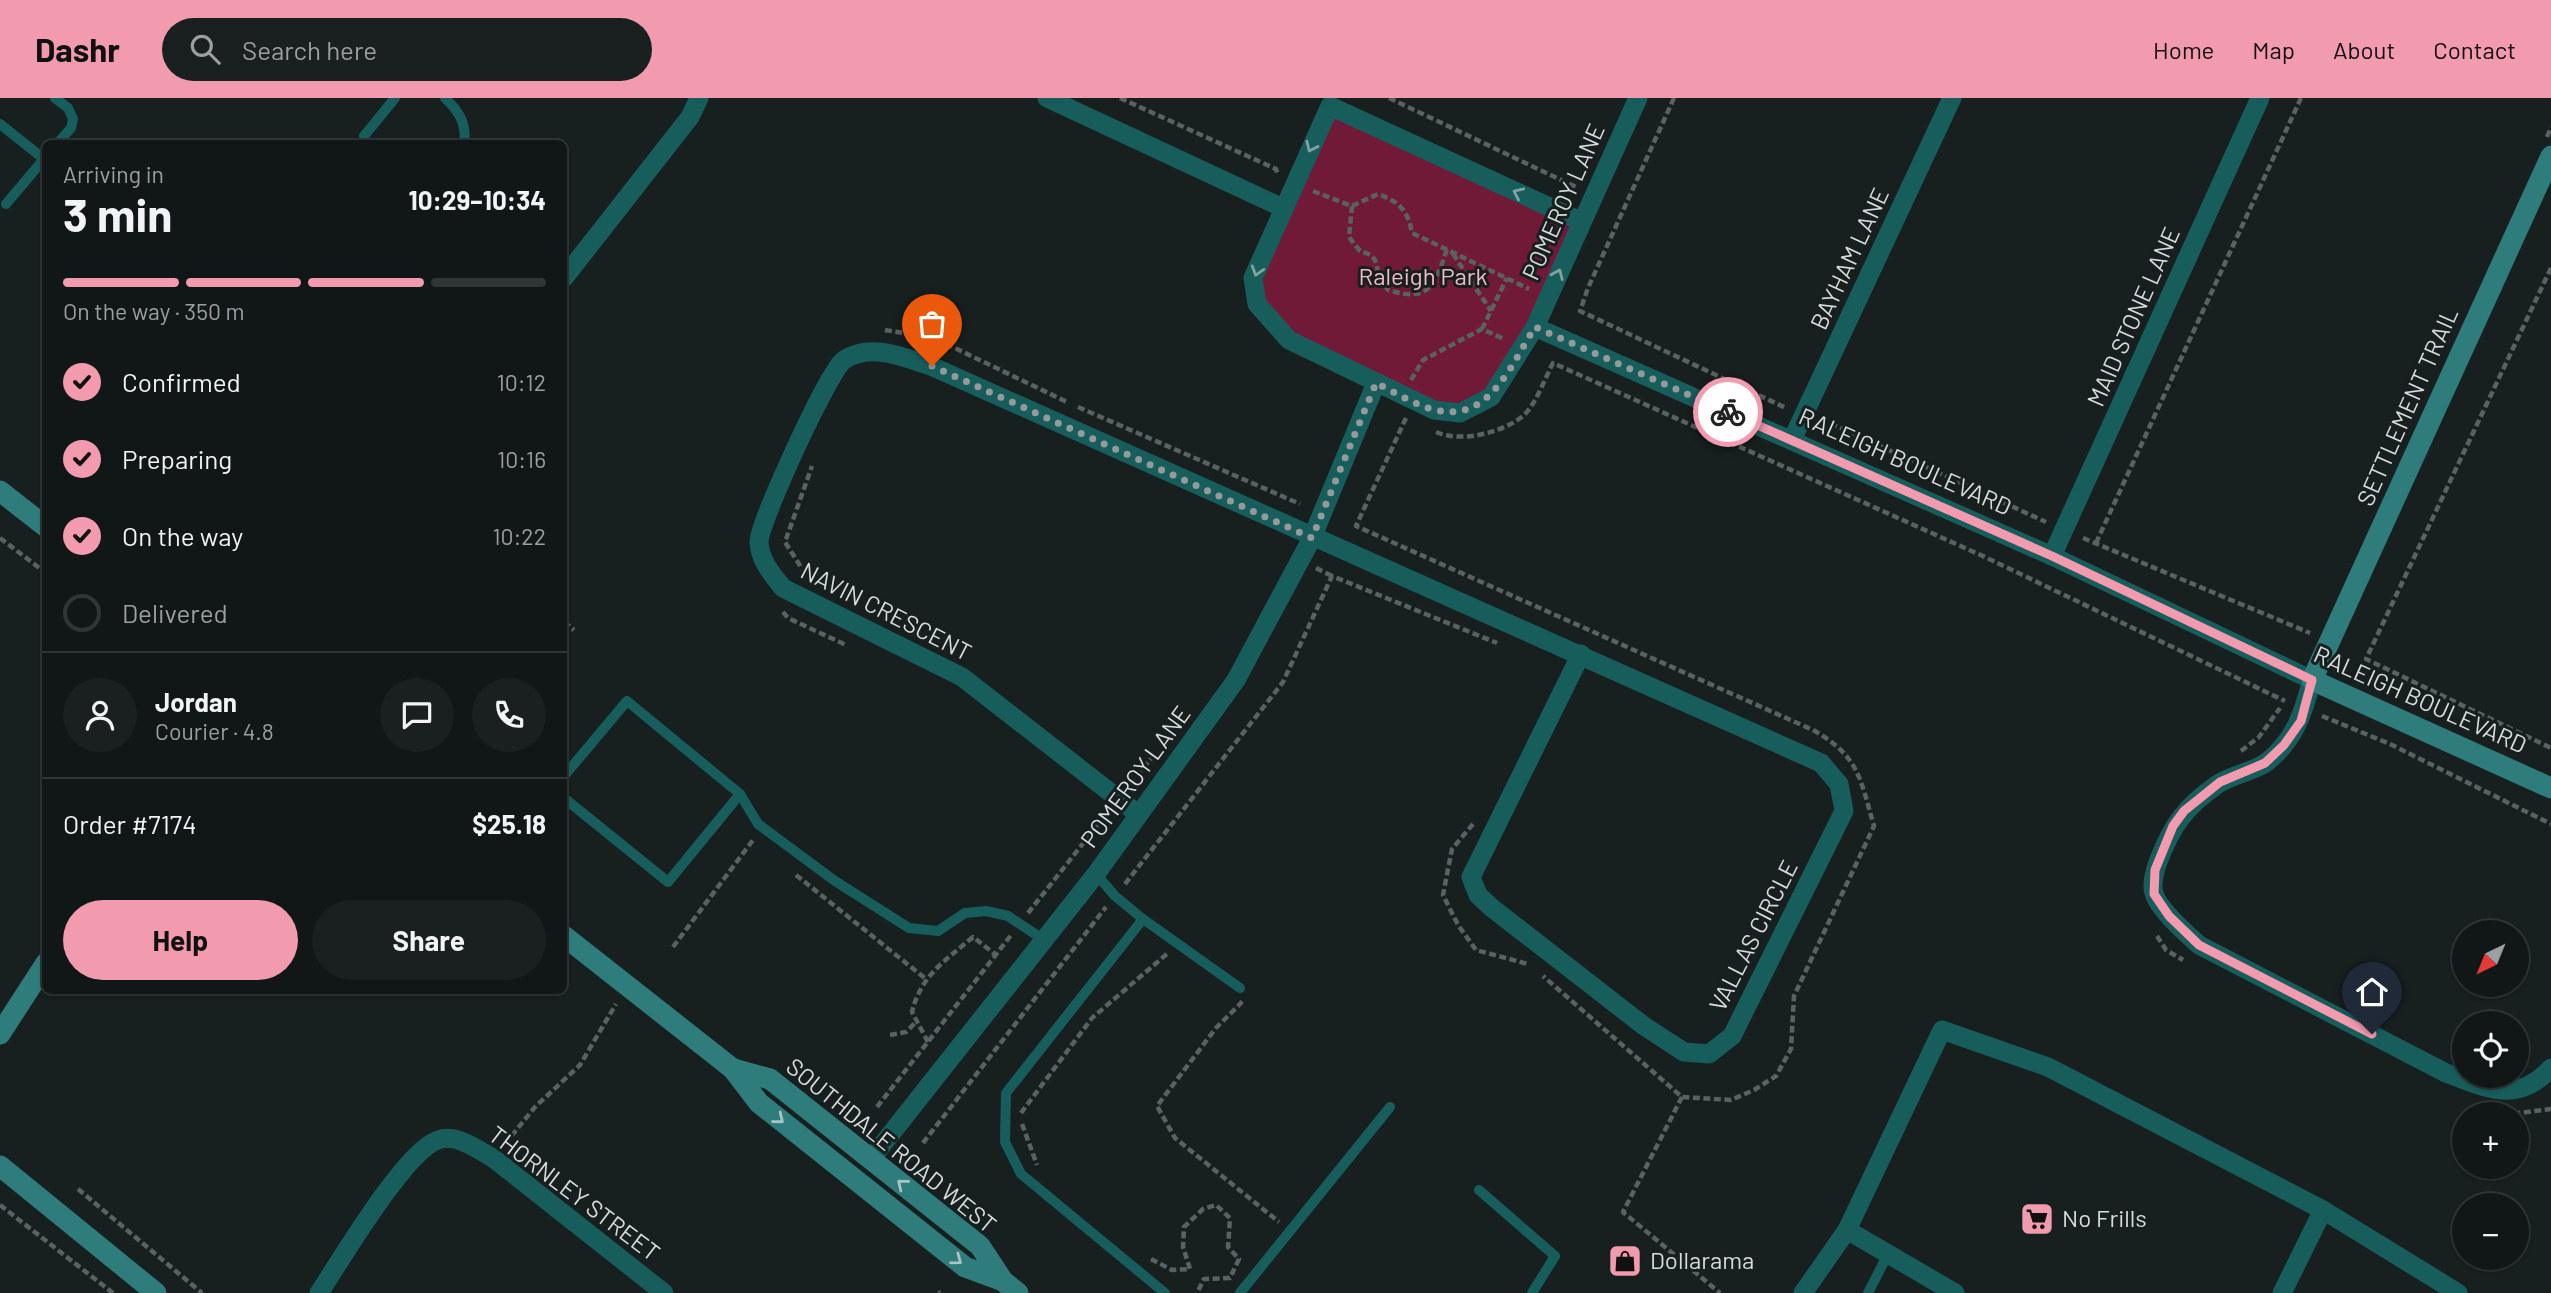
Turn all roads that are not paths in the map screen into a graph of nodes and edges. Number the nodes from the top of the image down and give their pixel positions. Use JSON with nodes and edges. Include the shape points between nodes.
{"nodes":[{"id":1,"x":55,"y":98,"type":"edge"},
{"id":2,"x":394,"y":98,"type":"edge"},
{"id":3,"x":445,"y":98,"type":"edge"},
{"id":4,"x":699,"y":98,"type":"edge"},
{"id":5,"x":1047,"y":98,"type":"edge"},
{"id":6,"x":1638,"y":98,"type":"edge"},
{"id":7,"x":1952,"y":98,"type":"edge"},
{"id":8,"x":2260,"y":98,"type":"edge"},
{"id":9,"x":1332,"y":102,"type":"edge"},
{"id":10,"x":0,"y":124,"type":"edge"},
{"id":11,"x":364,"y":136,"type":"dead end"},
{"id":12,"x":60,"y":140,"type":"edge"},
{"id":13,"x":465,"y":140,"type":"edge"},
{"id":14,"x":2548,"y":148,"type":"edge"},
{"id":15,"x":42,"y":156,"type":"edge"},
{"id":16,"x":42,"y":161,"type":"edge"},
{"id":17,"x":2,"y":205,"type":"edge"},
{"id":18,"x":1283,"y":208,"type":"junction"},
{"id":19,"x":1580,"y":221,"type":"junction"},
{"id":20,"x":567,"y":274,"type":"edge"},
{"id":21,"x":1535,"y":327,"type":"junction"},
{"id":22,"x":1376,"y":383,"type":"junction"},
{"id":23,"x":1792,"y":440,"type":"junction"},
{"id":24,"x":0,"y":491,"type":"edge"},
{"id":25,"x":42,"y":524,"type":"edge"},
{"id":26,"x":1312,"y":538,"type":"junction"},
{"id":27,"x":2052,"y":556,"type":"junction"},
{"id":28,"x":1581,"y":654,"type":"junction"},
{"id":29,"x":2312,"y":680,"type":"junction"},
{"id":30,"x":567,"y":772,"type":"edge"},
{"id":31,"x":2551,"y":788,"type":"edge"},
{"id":32,"x":740,"y":794,"type":"junction"},
{"id":33,"x":567,"y":800,"type":"edge"},
{"id":34,"x":1138,"y":814,"type":"junction"},
{"id":35,"x":1096,"y":874,"type":"junction"},
{"id":36,"x":1143,"y":919,"type":"junction"},
{"id":37,"x":567,"y":938,"type":"edge"},
{"id":38,"x":1044,"y":940,"type":"junction"},
{"id":39,"x":42,"y":969,"type":"edge"},
{"id":40,"x":1236,"y":992,"type":"road end"},
{"id":41,"x":0,"y":1034,"type":"edge"},
{"id":42,"x":2551,"y":1068,"type":"edge"},
{"id":43,"x":733,"y":1069,"type":"junction"},
{"id":44,"x":1390,"y":1107,"type":"dead end"},
{"id":45,"x":870,"y":1159,"type":"junction"},
{"id":46,"x":0,"y":1166,"type":"edge"},
{"id":47,"x":1479,"y":1190,"type":"dead end"},
{"id":48,"x":2323,"y":1210,"type":"junction"},
{"id":49,"x":1847,"y":1230,"type":"junction"},
{"id":50,"x":1888,"y":1254,"type":"junction"},
{"id":51,"x":1011,"y":1287,"type":"edge"},
{"id":52,"x":1944,"y":1290,"type":"edge"},
{"id":53,"x":156,"y":1293,"type":"edge"},
{"id":54,"x":318,"y":1293,"type":"edge"},
{"id":55,"x":664,"y":1293,"type":"edge"},
{"id":56,"x":1165,"y":1293,"type":"edge"},
{"id":57,"x":1240,"y":1293,"type":"edge"},
{"id":58,"x":1532,"y":1293,"type":"edge"},
{"id":59,"x":1803,"y":1293,"type":"edge"},
{"id":60,"x":1868,"y":1293,"type":"edge"},
{"id":61,"x":2283,"y":1293,"type":"edge"},
{"id":62,"x":2458,"y":1293,"type":"edge"}],
"edges":[{"from":1,"to":12,"type":"lane","via":[[73,119]]},
{"from":2,"to":11,"type":"lane"},
{"from":3,"to":13,"type":"lane","via":[[456,108],[466,130]]},
{"from":4,"to":20,"type":"street","via":[[690,117]]},
{"from":5,"to":18,"type":"street"},
{"from":6,"to":19,"type":"street","name":"POMEROY LANE"},
{"from":7,"to":23,"type":"street","name":"BAYHAM LANE"},
{"from":8,"to":27,"type":"street","name":"MAID STONE LANE"},
{"from":9,"to":18,"type":"street","one_way":true},
{"from":19,"to":9,"type":"street","one_way":true},
{"from":10,"to":15,"type":"lane"},
{"from":14,"to":29,"type":"street","name":"SETTLEMENT TRAIL"},
{"from":16,"to":17,"type":"lane"},
{"from":18,"to":22,"type":"street","one_way":true,"via":[[1253,278],[1257,304],[1289,340]]},
{"from":21,"to":19,"type":"street","name":"POMEROY LANE","one_way":true},
{"from":21,"to":22,"type":"street","via":[[1491,397],[1460,413],[1434,410]]},
{"from":21,"to":23,"type":"street","name":"RALEIGH BOULEVARD"},
{"from":22,"to":26,"type":"street","name":"POMEROY LANE"},
{"from":23,"to":27,"type":"street","name":"RALEIGH BOULEVARD"},
{"from":24,"to":25,"type":"street"},
{"from":26,"to":28,"type":"street","name":"VALLAS CIRCLE"},
{"from":26,"to":34,"type":"street","name":"POMEROY LANE","via":[[1236,680]]},
{"from":26,"to":34,"type":"street","name":"NAVIN CRESCENT","via":[[932,366],[886,352],[859,353],[843,360],[829,379],[759,540],[765,565],[783,589],[962,677]]},
{"from":27,"to":29,"type":"street","name":"RALEIGH BOULEVARD"},
{"from":28,"to":28,"type":"street","name":"VALLAS CIRCLE","via":[[1821,763],[1839,784],[1844,811],[1732,1036],[1709,1054],[1684,1052],[1644,1026],[1492,908],[1478,895],[1471,877]]},
{"from":29,"to":31,"type":"street","name":"RALEIGH BOULEVARD"},
{"from":29,"to":42,"type":"street","via":[[2301,721],[2265,763],[2220,782],[2184,811],[2155,870],[2154,894],[2199,945],[2446,1073],[2508,1092],[2534,1086]]},
{"from":30,"to":32,"type":"lane","via":[[627,701]]},
{"from":32,"to":33,"type":"lane","via":[[668,882]]},
{"from":32,"to":38,"type":"lane","via":[[758,824],[909,928],[938,931],[965,913],[986,911],[1008,916]]},
{"from":34,"to":35,"type":"street","name":"POMEROY LANE"},
{"from":35,"to":36,"type":"lane"},
{"from":35,"to":38,"type":"street","name":"POMEROY LANE"},
{"from":36,"to":40,"type":"lane"},
{"from":36,"to":56,"type":"lane","via":[[1006,1093],[1004,1142],[1021,1174]]},
{"from":37,"to":43,"type":"street","name":"SOUTHDALE ROAD WEST"},
{"from":38,"to":45,"type":"street","name":"POMEROY LANE"},
{"from":39,"to":41,"type":"street"},
{"from":43,"to":45,"type":"street","name":"SOUTHDALE ROAD WEST","via":[[770,1079]]},
{"from":43,"to":51,"type":"street","name":"SOUTHDALE ROAD WEST","one_way":true,"via":[[759,1103],[965,1267]]},
{"from":44,"to":57,"type":"lane"},
{"from":51,"to":45,"type":"street","name":"SOUTHDALE ROAD WEST","one_way":true,"via":[[980,1246]]},
{"from":46,"to":53,"type":"street"},
{"from":47,"to":58,"type":"lane","via":[[1555,1256]]},
{"from":48,"to":49,"type":"street","via":[[2048,1067],[1942,1030]]},
{"from":48,"to":61,"type":"street"},
{"from":48,"to":62,"type":"street"},
{"from":49,"to":50,"type":"street"},
{"from":49,"to":59,"type":"street"},
{"from":50,"to":52,"type":"street"},
{"from":50,"to":60,"type":"lane"},
{"from":54,"to":55,"type":"street","name":"THORNLEY STREET","via":[[402,1170],[420,1150],[440,1138],[464,1142],[493,1158]]}]}
